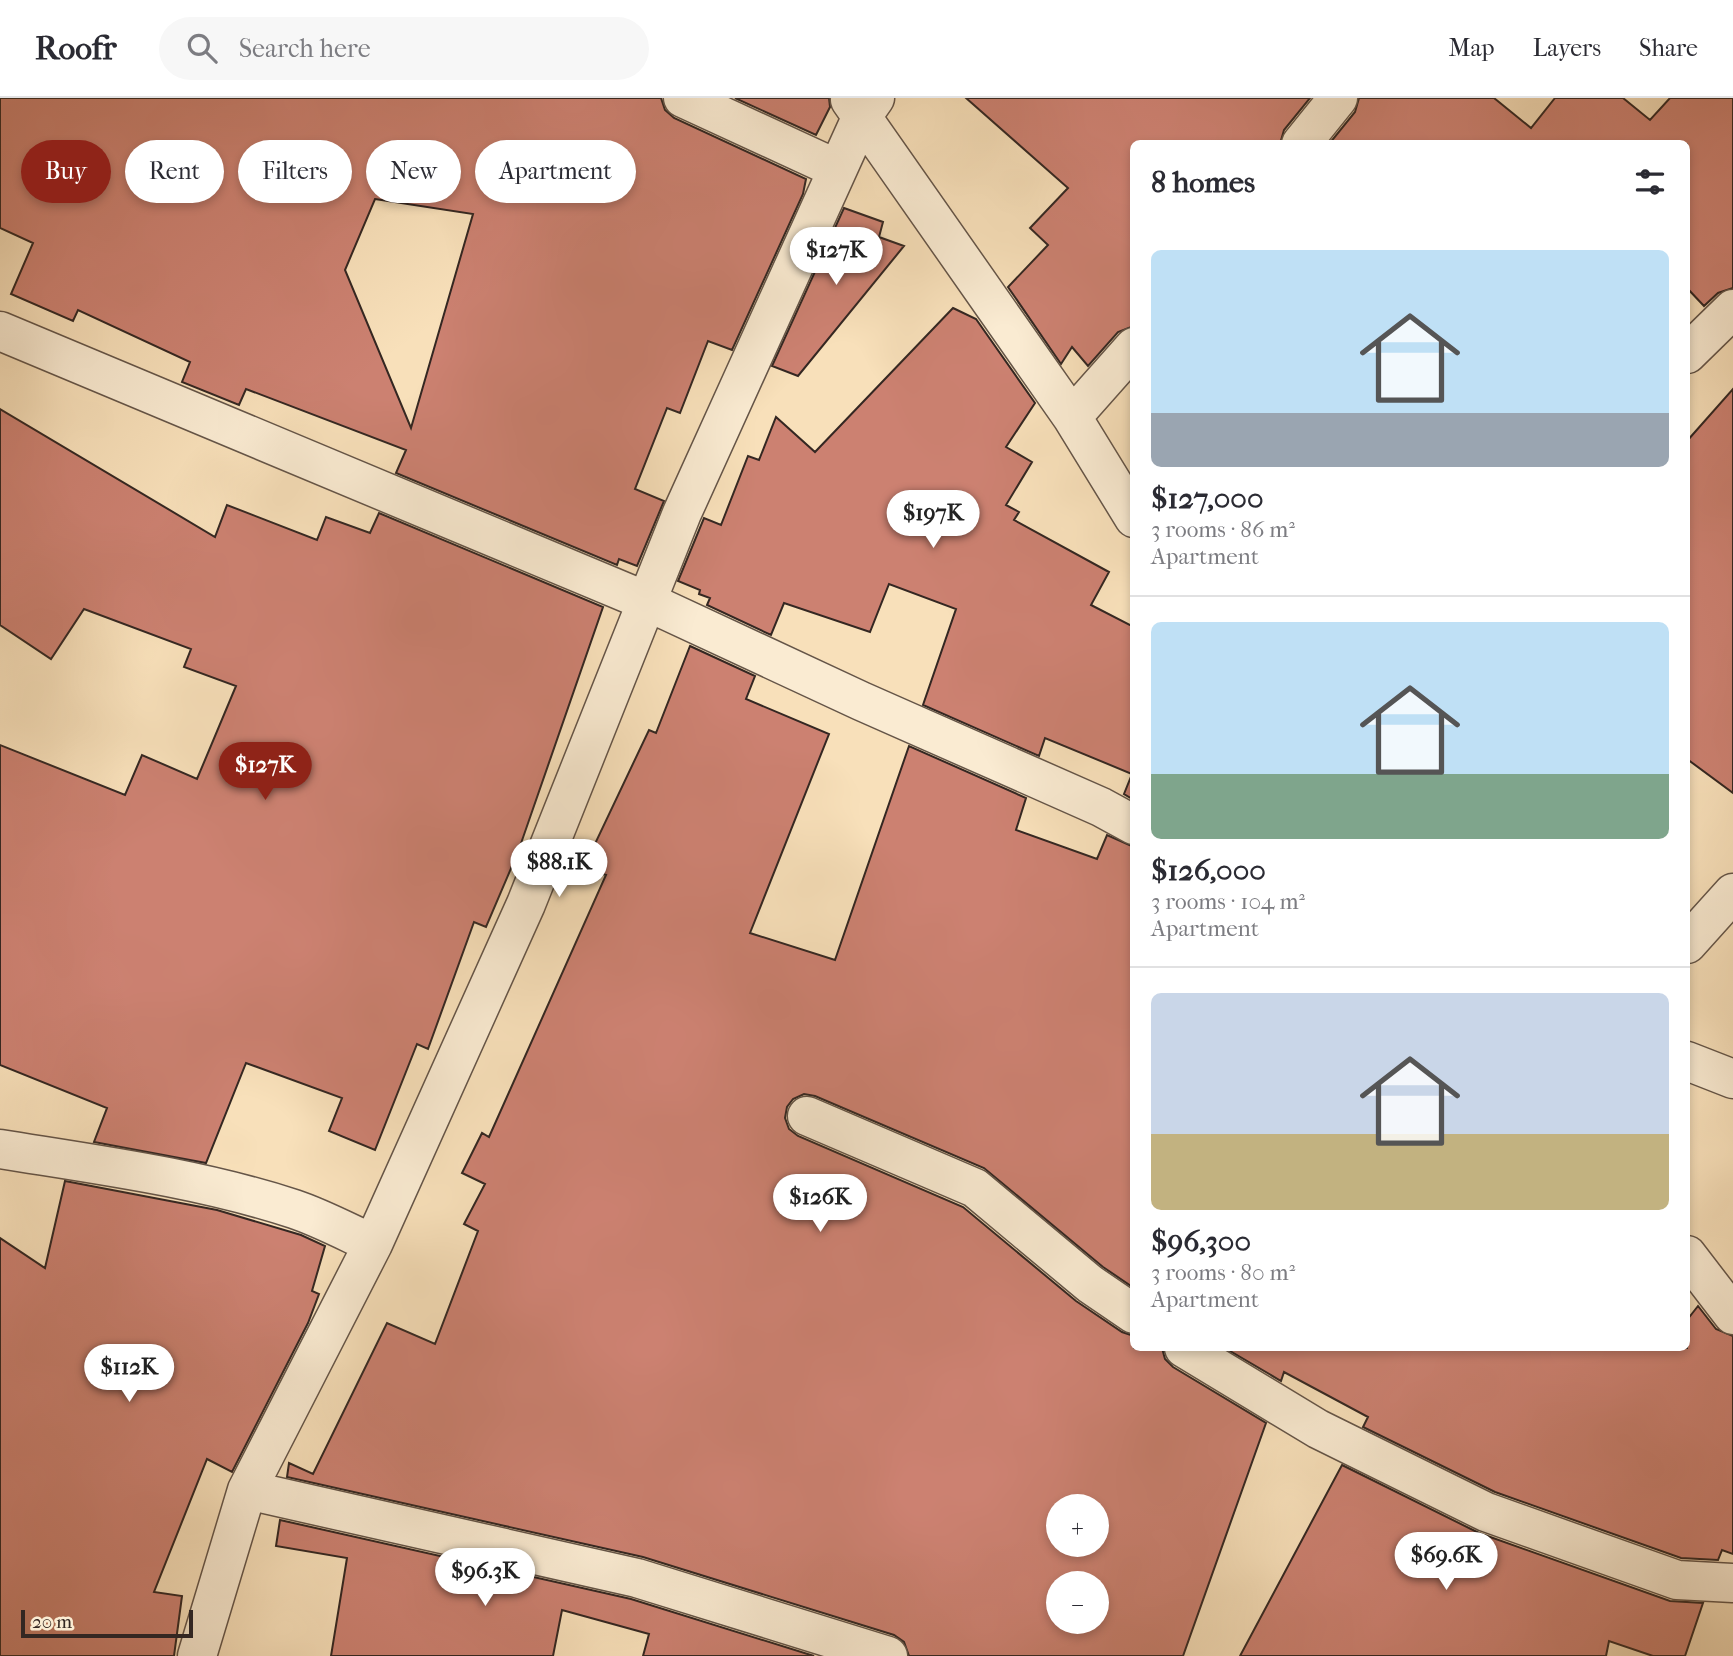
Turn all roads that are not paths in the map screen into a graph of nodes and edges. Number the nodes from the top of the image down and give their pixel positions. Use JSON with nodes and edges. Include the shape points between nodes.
{"nodes":[{"id":1,"x":683,"y":98,"type":"edge"},
{"id":2,"x":1338,"y":98,"type":"edge"},
{"id":3,"x":861,"y":105,"type":"edge"},
{"id":4,"x":1304,"y":140,"type":"edge"},
{"id":5,"x":837,"y":169,"type":"junction"},
{"id":6,"x":1733,"y":309,"type":"edge"},
{"id":7,"x":0,"y":331,"type":"edge"},
{"id":8,"x":1690,"y":351,"type":"edge"},
{"id":9,"x":1130,"y":352,"type":"edge"},
{"id":10,"x":1072,"y":417,"type":"junction"},
{"id":11,"x":1130,"y":511,"type":"edge"},
{"id":12,"x":646,"y":601,"type":"junction"},
{"id":13,"x":1130,"y":823,"type":"edge"},
{"id":14,"x":1733,"y":893,"type":"edge"},
{"id":15,"x":1690,"y":941,"type":"edge"},
{"id":16,"x":1690,"y":1062,"type":"edge"},
{"id":17,"x":1733,"y":1079,"type":"edge"},
{"id":18,"x":807,"y":1116,"type":"dead end"},
{"id":19,"x":0,"y":1149,"type":"edge"},
{"id":20,"x":373,"y":1244,"type":"junction"},
{"id":21,"x":1690,"y":1259,"type":"edge"},
{"id":22,"x":1130,"y":1311,"type":"edge"},
{"id":23,"x":1733,"y":1315,"type":"edge"},
{"id":24,"x":1189,"y":1351,"type":"edge"},
{"id":25,"x":247,"y":1490,"type":"junction"},
{"id":26,"x":1733,"y":1583,"type":"edge"},
{"id":27,"x":197,"y":1656,"type":"edge"},
{"id":28,"x":888,"y":1656,"type":"edge"}],
"edges":[{"from":1,"to":5,"type":"street"},
{"from":2,"to":4,"type":"street"},
{"from":3,"to":5,"type":"street"},
{"from":3,"to":10,"type":"street"},
{"from":5,"to":12,"type":"street"},
{"from":6,"to":8,"type":"street"},
{"from":7,"to":12,"type":"street"},
{"from":9,"to":10,"type":"street"},
{"from":10,"to":11,"type":"street"},
{"from":12,"to":13,"type":"street"},
{"from":12,"to":20,"type":"street","via":[[526,904]]},
{"from":14,"to":15,"type":"street"},
{"from":16,"to":17,"type":"street"},
{"from":18,"to":22,"type":"street","via":[[975,1188]]},
{"from":19,"to":20,"type":"street","via":[[160,1175],[240,1194],[297,1210]]},
{"from":20,"to":25,"type":"street"},
{"from":21,"to":23,"type":"street"},
{"from":24,"to":26,"type":"street","via":[[1318,1429],[1486,1512],[1677,1580]]},
{"from":25,"to":27,"type":"street"},
{"from":25,"to":28,"type":"street","via":[[637,1577]]}]}
